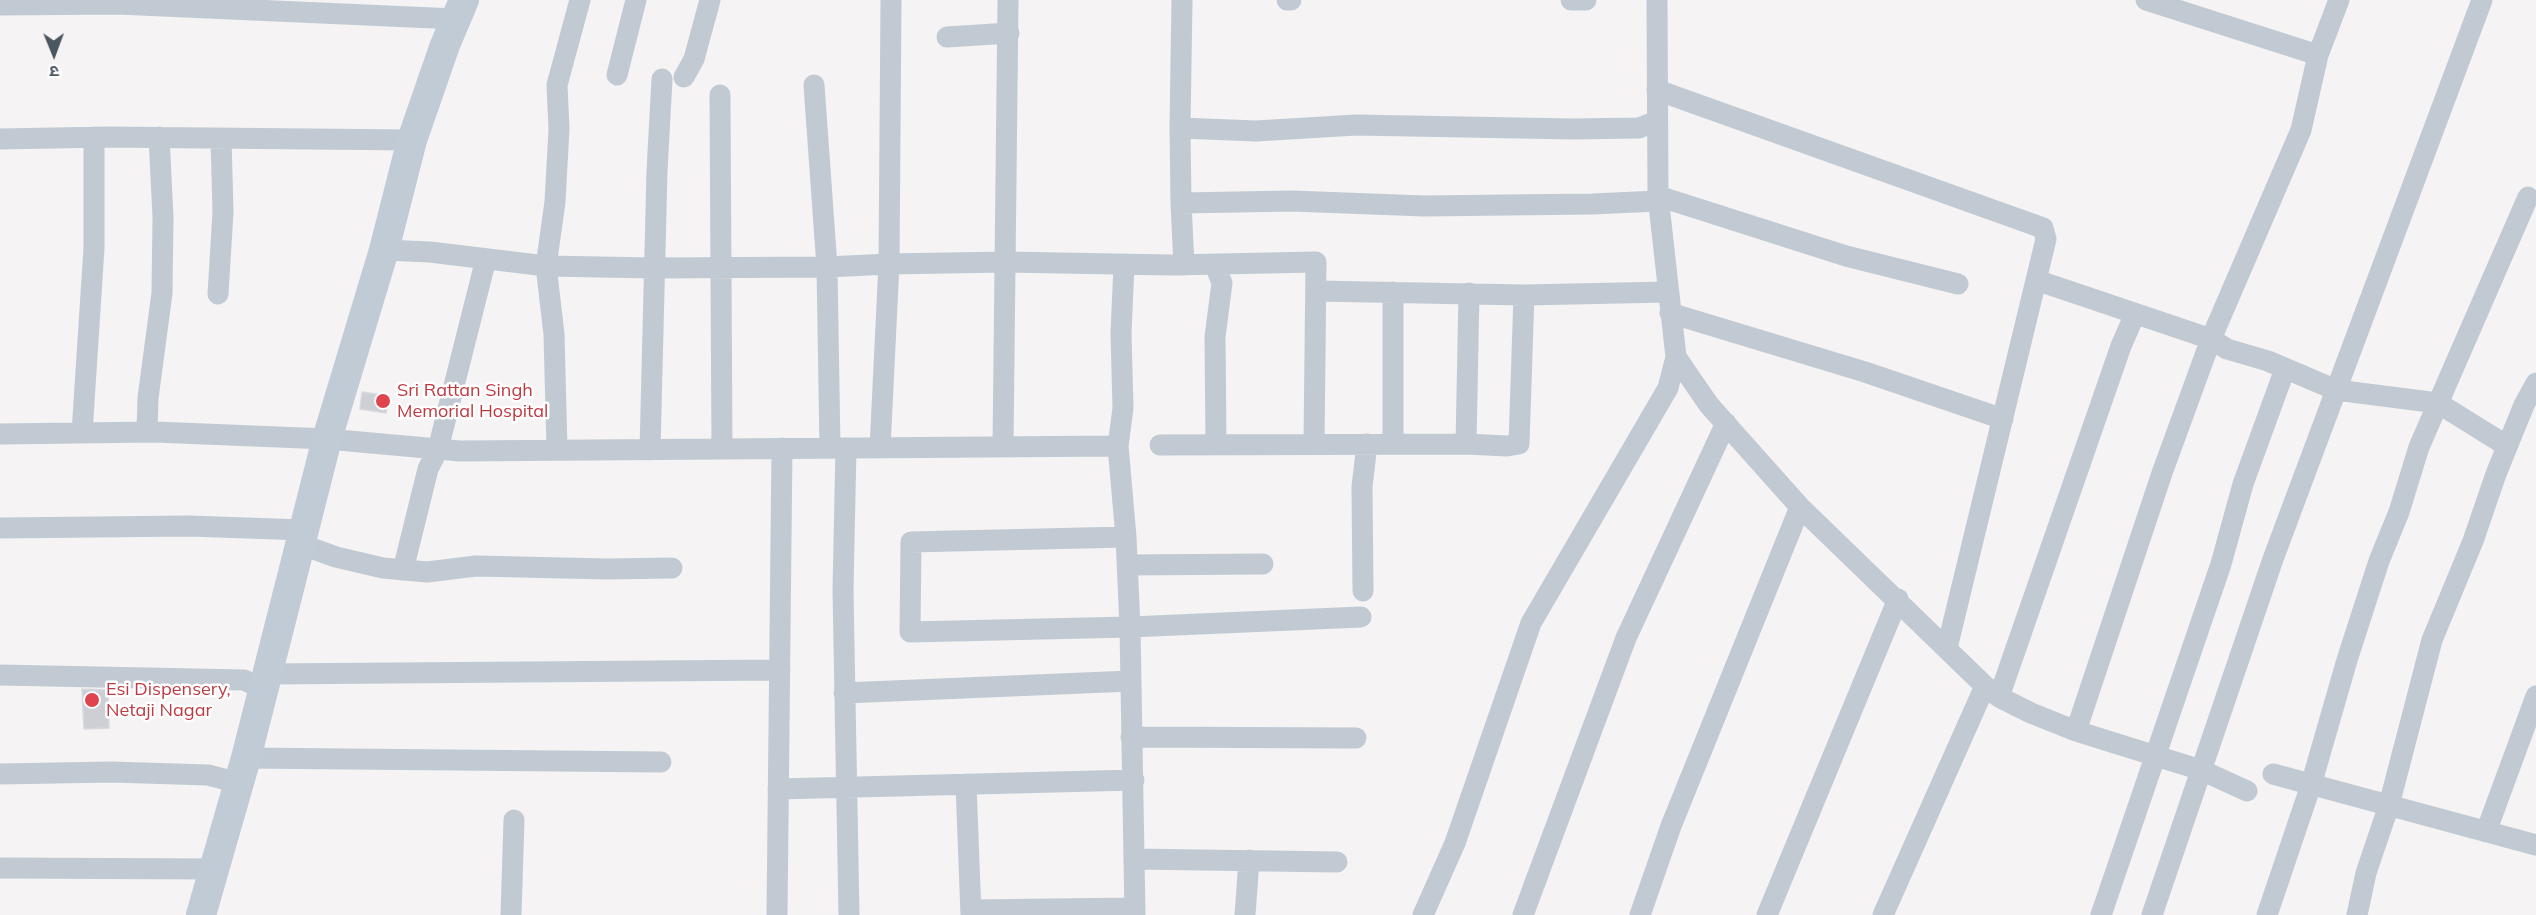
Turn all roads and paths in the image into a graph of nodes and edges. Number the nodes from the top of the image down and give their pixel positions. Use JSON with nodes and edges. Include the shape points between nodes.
{"nodes":[{"id":1,"x":579,"y":0,"type":"edge"},
{"id":2,"x":636,"y":0,"type":"edge"},
{"id":3,"x":710,"y":0,"type":"edge"},
{"id":4,"x":891,"y":0,"type":"edge"},
{"id":5,"x":1008,"y":0,"type":"edge"},
{"id":6,"x":1182,"y":0,"type":"edge"},
{"id":7,"x":1571,"y":0,"type":"edge"},
{"id":8,"x":1586,"y":0,"type":"edge"},
{"id":9,"x":1657,"y":0,"type":"edge"},
{"id":10,"x":2146,"y":0,"type":"edge"},
{"id":11,"x":2339,"y":0,"type":"edge"},
{"id":12,"x":2482,"y":0,"type":"edge"},
{"id":13,"x":0,"y":5,"type":"edge"},
{"id":14,"x":460,"y":9,"type":"edge"},
{"id":15,"x":1009,"y":33,"type":"junction"},
{"id":16,"x":947,"y":37,"type":"dead end"},
{"id":17,"x":2318,"y":55,"type":"junction"},
{"id":18,"x":618,"y":75,"type":"dead end"},
{"id":19,"x":684,"y":77,"type":"dead end"},
{"id":20,"x":663,"y":79,"type":"dead end"},
{"id":21,"x":814,"y":85,"type":"dead end"},
{"id":22,"x":1657,"y":90,"type":"junction"},
{"id":23,"x":720,"y":95,"type":"dead end"},
{"id":24,"x":1657,"y":121,"type":"junction"},
{"id":25,"x":1180,"y":128,"type":"junction"},
{"id":26,"x":94,"y":137,"type":"junction"},
{"id":27,"x":159,"y":137,"type":"junction"},
{"id":28,"x":221,"y":138,"type":"junction"},
{"id":29,"x":0,"y":139,"type":"edge"},
{"id":30,"x":412,"y":140,"type":"junction"},
{"id":31,"x":2533,"y":194,"type":"edge"},
{"id":32,"x":1658,"y":198,"type":"junction"},
{"id":33,"x":1181,"y":202,"type":"junction"},
{"id":34,"x":384,"y":250,"type":"junction"},
{"id":35,"x":486,"y":259,"type":"junction"},
{"id":36,"x":1005,"y":262,"type":"junction"},
{"id":37,"x":889,"y":264,"type":"junction"},
{"id":38,"x":1124,"y":264,"type":"junction"},
{"id":39,"x":1184,"y":265,"type":"junction"},
{"id":40,"x":1215,"y":265,"type":"junction"},
{"id":41,"x":546,"y":266,"type":"junction"},
{"id":42,"x":827,"y":267,"type":"junction"},
{"id":43,"x":654,"y":268,"type":"junction"},
{"id":44,"x":721,"y":268,"type":"junction"},
{"id":45,"x":2036,"y":280,"type":"junction"},
{"id":46,"x":1958,"y":284,"type":"dead end"},
{"id":47,"x":1317,"y":291,"type":"junction"},
{"id":48,"x":1393,"y":292,"type":"junction"},
{"id":49,"x":1469,"y":293,"type":"junction"},
{"id":50,"x":218,"y":294,"type":"dead end"},
{"id":51,"x":1524,"y":294,"type":"junction"},
{"id":52,"x":1669,"y":302,"type":"junction"},
{"id":53,"x":2135,"y":314,"type":"junction"},
{"id":54,"x":2211,"y":339,"type":"junction"},
{"id":55,"x":1676,"y":357,"type":"junction"},
{"id":56,"x":2285,"y":369,"type":"junction"},
{"id":57,"x":2536,"y":383,"type":"edge"},
{"id":58,"x":2336,"y":390,"type":"junction"},
{"id":59,"x":2438,"y":404,"type":"junction"},
{"id":60,"x":2003,"y":419,"type":"junction"},
{"id":61,"x":1726,"y":423,"type":"junction"},
{"id":62,"x":147,"y":432,"type":"junction"},
{"id":63,"x":82,"y":433,"type":"junction"},
{"id":64,"x":0,"y":434,"type":"edge"},
{"id":65,"x":327,"y":439,"type":"junction"},
{"id":66,"x":1314,"y":444,"type":"junction"},
{"id":67,"x":1367,"y":444,"type":"junction"},
{"id":68,"x":1393,"y":444,"type":"junction"},
{"id":69,"x":1466,"y":444,"type":"junction"},
{"id":70,"x":1216,"y":445,"type":"junction"},
{"id":71,"x":1118,"y":446,"type":"junction"},
{"id":72,"x":1160,"y":446,"type":"dead end"},
{"id":73,"x":2507,"y":446,"type":"junction"},
{"id":74,"x":1004,"y":447,"type":"junction"},
{"id":75,"x":782,"y":448,"type":"junction"},
{"id":76,"x":838,"y":448,"type":"junction"},
{"id":77,"x":880,"y":448,"type":"junction"},
{"id":78,"x":438,"y":449,"type":"junction"},
{"id":79,"x":722,"y":449,"type":"junction"},
{"id":80,"x":557,"y":450,"type":"junction"},
{"id":81,"x":650,"y":450,"type":"junction"},
{"id":82,"x":1800,"y":507,"type":"junction"},
{"id":83,"x":0,"y":528,"type":"edge"},
{"id":84,"x":302,"y":537,"type":"junction"},
{"id":85,"x":1126,"y":537,"type":"junction"},
{"id":86,"x":1263,"y":564,"type":"dead end"},
{"id":87,"x":1127,"y":565,"type":"junction"},
{"id":88,"x":672,"y":568,"type":"dead end"},
{"id":89,"x":404,"y":570,"type":"junction"},
{"id":90,"x":1363,"y":591,"type":"dead end"},
{"id":91,"x":1898,"y":599,"type":"junction"},
{"id":92,"x":1361,"y":616,"type":"dead end"},
{"id":93,"x":1130,"y":627,"type":"junction"},
{"id":94,"x":1947,"y":648,"type":"junction"},
{"id":95,"x":780,"y":670,"type":"junction"},
{"id":96,"x":0,"y":675,"type":"edge"},
{"id":97,"x":265,"y":681,"type":"junction"},
{"id":98,"x":1131,"y":681,"type":"junction"},
{"id":99,"x":1992,"y":691,"type":"junction"},
{"id":100,"x":844,"y":693,"type":"junction"},
{"id":101,"x":2536,"y":696,"type":"edge"},
{"id":102,"x":2076,"y":731,"type":"junction"},
{"id":103,"x":1131,"y":737,"type":"junction"},
{"id":104,"x":1356,"y":738,"type":"dead end"},
{"id":105,"x":2154,"y":756,"type":"junction"},
{"id":106,"x":661,"y":762,"type":"dead end"},
{"id":107,"x":242,"y":770,"type":"junction"},
{"id":108,"x":2201,"y":770,"type":"junction"},
{"id":109,"x":0,"y":774,"type":"edge"},
{"id":110,"x":2273,"y":774,"type":"dead end"},
{"id":111,"x":1134,"y":780,"type":"junction"},
{"id":112,"x":966,"y":784,"type":"junction"},
{"id":113,"x":2311,"y":785,"type":"junction"},
{"id":114,"x":846,"y":787,"type":"junction"},
{"id":115,"x":778,"y":789,"type":"junction"},
{"id":116,"x":2247,"y":791,"type":"dead end"},
{"id":117,"x":2389,"y":805,"type":"junction"},
{"id":118,"x":514,"y":820,"type":"dead end"},
{"id":119,"x":2486,"y":832,"type":"junction"},
{"id":120,"x":2536,"y":845,"type":"edge"},
{"id":121,"x":1135,"y":859,"type":"junction"},
{"id":122,"x":1249,"y":860,"type":"junction"},
{"id":123,"x":1337,"y":862,"type":"dead end"},
{"id":124,"x":0,"y":868,"type":"edge"},
{"id":125,"x":214,"y":869,"type":"junction"},
{"id":126,"x":1135,"y":911,"type":"edge"},
{"id":127,"x":971,"y":913,"type":"edge"},
{"id":128,"x":201,"y":915,"type":"edge"},
{"id":129,"x":511,"y":915,"type":"edge"},
{"id":130,"x":777,"y":915,"type":"edge"},
{"id":131,"x":849,"y":915,"type":"edge"},
{"id":132,"x":1245,"y":915,"type":"edge"},
{"id":133,"x":1423,"y":915,"type":"edge"},
{"id":134,"x":1523,"y":915,"type":"edge"},
{"id":135,"x":1640,"y":915,"type":"edge"},
{"id":136,"x":1767,"y":915,"type":"edge"},
{"id":137,"x":1883,"y":915,"type":"edge"},
{"id":138,"x":2101,"y":915,"type":"edge"},
{"id":139,"x":2152,"y":915,"type":"edge"},
{"id":140,"x":2267,"y":915,"type":"edge"},
{"id":141,"x":2357,"y":915,"type":"edge"}],
"edges":[{"from":1,"to":41,"type":"street","via":[[556,84],[559,129],[555,202]]},
{"from":2,"to":18,"type":"street"},
{"from":3,"to":19,"type":"street","via":[[694,59]]},
{"from":4,"to":37,"type":"street"},
{"from":5,"to":15,"type":"street"},
{"from":6,"to":25,"type":"street"},
{"from":7,"to":8,"type":"street"},
{"from":9,"to":22,"type":"street"},
{"from":10,"to":17,"type":"street"},
{"from":11,"to":17,"type":"street"},
{"from":12,"to":58,"type":"street"},
{"from":13,"to":14,"type":"street"},
{"from":14,"to":30,"type":"main road"},
{"from":15,"to":16,"type":"street"},
{"from":15,"to":36,"type":"street"},
{"from":17,"to":54,"type":"street","via":[[2301,130]]},
{"from":20,"to":43,"type":"street"},
{"from":21,"to":42,"type":"street"},
{"from":22,"to":24,"type":"street"},
{"from":22,"to":45,"type":"street","via":[[2043,228],[2046,239]]},
{"from":23,"to":44,"type":"street"},
{"from":24,"to":25,"type":"street","via":[[1639,128]]},
{"from":24,"to":32,"type":"street"},
{"from":25,"to":33,"type":"street"},
{"from":26,"to":27,"type":"street"},
{"from":26,"to":29,"type":"street"},
{"from":26,"to":63,"type":"street","via":[[94,248]]},
{"from":27,"to":28,"type":"street"},
{"from":27,"to":62,"type":"street","via":[[162,293]]},
{"from":28,"to":30,"type":"street"},
{"from":28,"to":50,"type":"street","via":[[223,212]]},
{"from":30,"to":34,"type":"main road"},
{"from":31,"to":59,"type":"street"},
{"from":32,"to":33,"type":"street","via":[[1592,204],[1424,206]]},
{"from":32,"to":46,"type":"street","via":[[1846,256]]},
{"from":32,"to":52,"type":"street"},
{"from":33,"to":39,"type":"street"},
{"from":34,"to":35,"type":"street"},
{"from":34,"to":65,"type":"main road"},
{"from":35,"to":41,"type":"street"},
{"from":35,"to":78,"type":"street"},
{"from":36,"to":37,"type":"street"},
{"from":36,"to":38,"type":"street"},
{"from":36,"to":74,"type":"street"},
{"from":37,"to":42,"type":"street"},
{"from":37,"to":77,"type":"street"},
{"from":38,"to":39,"type":"street"},
{"from":38,"to":71,"type":"street","via":[[1123,408]]},
{"from":39,"to":40,"type":"street"},
{"from":40,"to":47,"type":"street","via":[[1316,262]]},
{"from":40,"to":70,"type":"street","via":[[1222,283],[1215,337]]},
{"from":41,"to":43,"type":"street"},
{"from":41,"to":80,"type":"street","via":[[554,334]]},
{"from":42,"to":44,"type":"street"},
{"from":42,"to":76,"type":"street"},
{"from":43,"to":44,"type":"street"},
{"from":43,"to":81,"type":"street"},
{"from":44,"to":79,"type":"street"},
{"from":45,"to":53,"type":"street"},
{"from":45,"to":60,"type":"street"},
{"from":47,"to":48,"type":"street"},
{"from":47,"to":66,"type":"street"},
{"from":48,"to":49,"type":"street"},
{"from":48,"to":68,"type":"street"},
{"from":49,"to":51,"type":"street"},
{"from":49,"to":69,"type":"street"},
{"from":51,"to":52,"type":"street"},
{"from":51,"to":69,"type":"street","via":[[1520,444]]},
{"from":52,"to":55,"type":"street"},
{"from":52,"to":60,"type":"street"},
{"from":53,"to":54,"type":"street"},
{"from":53,"to":99,"type":"street"},
{"from":54,"to":56,"type":"street"},
{"from":54,"to":102,"type":"street"},
{"from":55,"to":61,"type":"street","via":[[1708,405]]},
{"from":55,"to":133,"type":"street","via":[[1668,388],[1531,622],[1455,843]]},
{"from":56,"to":58,"type":"street"},
{"from":56,"to":105,"type":"street"},
{"from":57,"to":73,"type":"street"},
{"from":58,"to":59,"type":"street"},
{"from":58,"to":108,"type":"street"},
{"from":59,"to":73,"type":"street"},
{"from":59,"to":113,"type":"street","via":[[2379,561]]},
{"from":60,"to":94,"type":"street"},
{"from":61,"to":82,"type":"street"},
{"from":61,"to":134,"type":"street","via":[[1626,638]]},
{"from":62,"to":63,"type":"street"},
{"from":62,"to":65,"type":"street"},
{"from":63,"to":64,"type":"street"},
{"from":65,"to":78,"type":"street"},
{"from":65,"to":84,"type":"main road"},
{"from":66,"to":67,"type":"street"},
{"from":66,"to":70,"type":"street"},
{"from":67,"to":68,"type":"street"},
{"from":67,"to":90,"type":"street","via":[[1362,487]]},
{"from":68,"to":69,"type":"street"},
{"from":70,"to":72,"type":"street"},
{"from":71,"to":74,"type":"street"},
{"from":71,"to":85,"type":"street"},
{"from":73,"to":117,"type":"street","via":[[2432,640]]},
{"from":74,"to":77,"type":"street"},
{"from":75,"to":76,"type":"street"},
{"from":75,"to":79,"type":"street"},
{"from":75,"to":95,"type":"street"},
{"from":76,"to":77,"type":"street"},
{"from":76,"to":100,"type":"street"},
{"from":78,"to":80,"type":"street"},
{"from":78,"to":89,"type":"street","via":[[428,469]]},
{"from":79,"to":81,"type":"street"},
{"from":80,"to":81,"type":"street"},
{"from":82,"to":91,"type":"street"},
{"from":82,"to":135,"type":"street","via":[[1675,815]]},
{"from":83,"to":84,"type":"street","via":[[189,526]]},
{"from":84,"to":89,"type":"street","via":[[336,557]]},
{"from":84,"to":97,"type":"main road"},
{"from":85,"to":87,"type":"street"},
{"from":85,"to":93,"type":"street","via":[[910,542],[910,632]]},
{"from":86,"to":87,"type":"street"},
{"from":87,"to":93,"type":"street"},
{"from":88,"to":89,"type":"street","via":[[476,566],[427,572]]},
{"from":91,"to":94,"type":"street"},
{"from":91,"to":136,"type":"street"},
{"from":92,"to":93,"type":"street"},
{"from":93,"to":98,"type":"street"},
{"from":94,"to":99,"type":"street"},
{"from":95,"to":97,"type":"street"},
{"from":95,"to":115,"type":"street"},
{"from":96,"to":97,"type":"street"},
{"from":97,"to":107,"type":"main road"},
{"from":98,"to":100,"type":"street"},
{"from":98,"to":103,"type":"street"},
{"from":99,"to":102,"type":"street","via":[[2031,713]]},
{"from":99,"to":137,"type":"street"},
{"from":100,"to":114,"type":"street"},
{"from":101,"to":119,"type":"street"},
{"from":102,"to":105,"type":"street"},
{"from":103,"to":104,"type":"street"},
{"from":103,"to":111,"type":"street"},
{"from":105,"to":108,"type":"street"},
{"from":105,"to":138,"type":"street"},
{"from":106,"to":107,"type":"street"},
{"from":107,"to":109,"type":"street","via":[[208,775]]},
{"from":107,"to":125,"type":"main road"},
{"from":108,"to":116,"type":"street"},
{"from":108,"to":139,"type":"street"},
{"from":110,"to":113,"type":"street"},
{"from":111,"to":112,"type":"street"},
{"from":111,"to":121,"type":"street"},
{"from":112,"to":114,"type":"street"},
{"from":112,"to":127,"type":"street"},
{"from":113,"to":117,"type":"street"},
{"from":113,"to":140,"type":"street"},
{"from":114,"to":115,"type":"street"},
{"from":114,"to":131,"type":"street"},
{"from":115,"to":130,"type":"street"},
{"from":117,"to":119,"type":"street"},
{"from":117,"to":141,"type":"street","via":[[2366,873]]},
{"from":118,"to":129,"type":"street"},
{"from":119,"to":120,"type":"street"},
{"from":121,"to":122,"type":"street"},
{"from":121,"to":126,"type":"street"},
{"from":122,"to":123,"type":"street"},
{"from":122,"to":132,"type":"street"},
{"from":124,"to":125,"type":"street"},
{"from":125,"to":128,"type":"main road"},
{"from":126,"to":127,"type":"street"}]}
